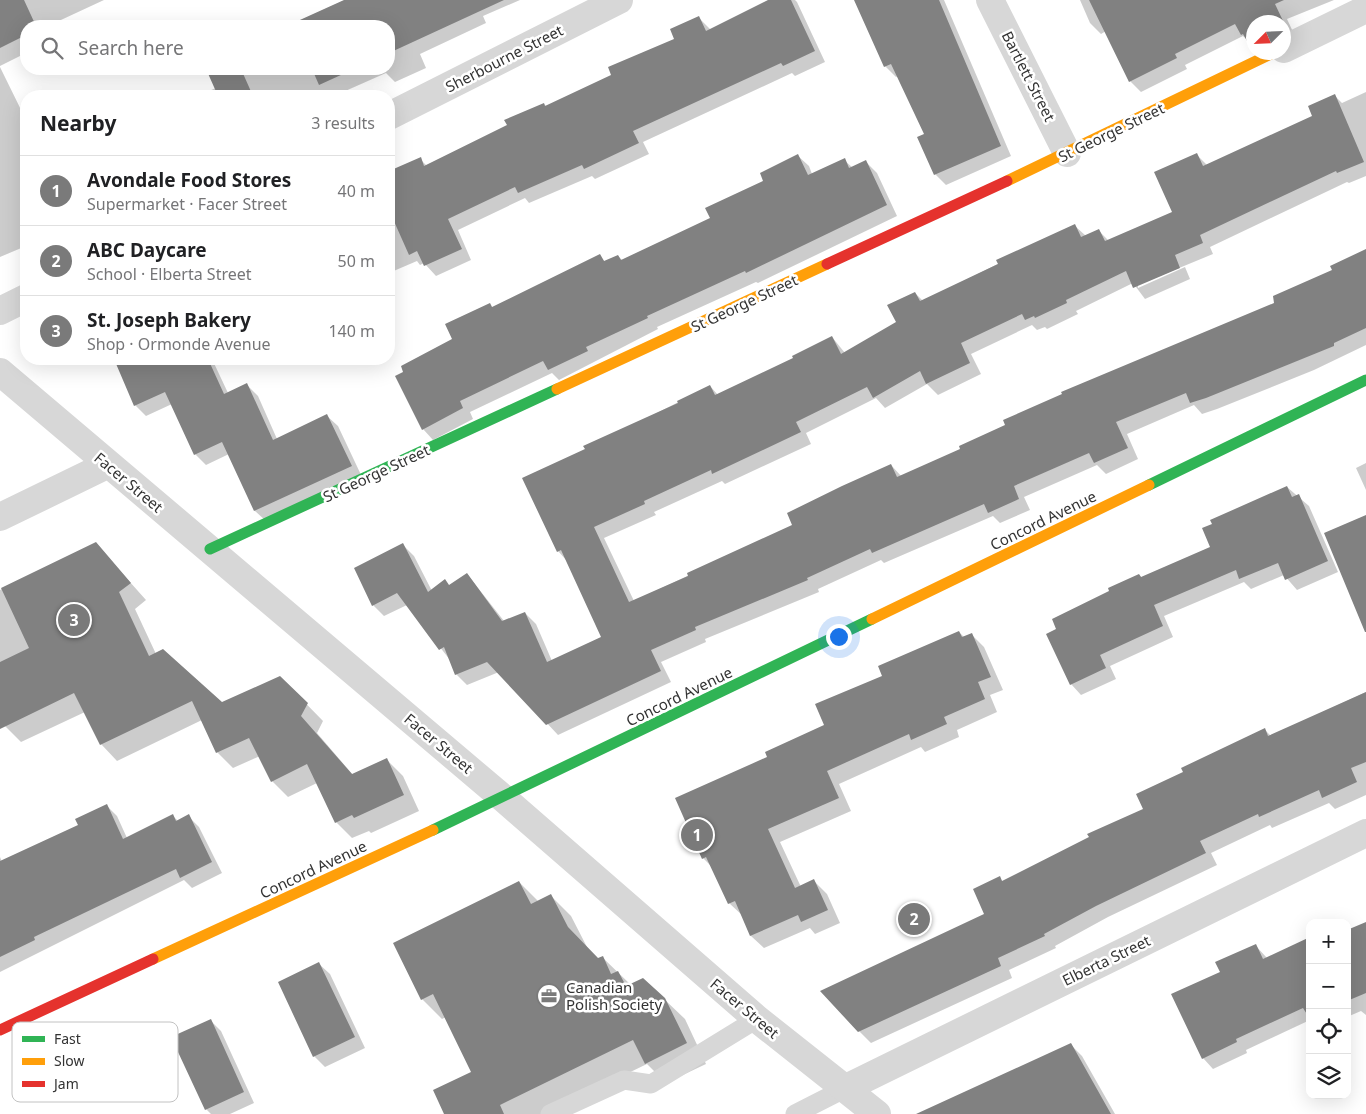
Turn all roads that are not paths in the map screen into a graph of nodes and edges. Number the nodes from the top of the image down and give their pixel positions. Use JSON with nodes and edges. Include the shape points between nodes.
{"nodes":[{"id":1,"x":619,"y":0,"type":"edge"},
{"id":2,"x":990,"y":0,"type":"edge"},
{"id":3,"x":1366,"y":9,"type":"edge"},
{"id":4,"x":1291,"y":46,"type":"edge"},
{"id":5,"x":1259,"y":60,"type":"edge"},
{"id":6,"x":395,"y":113,"type":"edge"},
{"id":7,"x":1067,"y":153,"type":"junction"},
{"id":8,"x":20,"y":301,"type":"edge"},
{"id":9,"x":0,"y":311,"type":"edge"},
{"id":10,"x":0,"y":372,"type":"edge"},
{"id":11,"x":1366,"y":380,"type":"edge"},
{"id":12,"x":107,"y":465,"type":"junction"},
{"id":13,"x":0,"y":517,"type":"edge"},
{"id":14,"x":210,"y":550,"type":"junction"},
{"id":15,"x":503,"y":798,"type":"junction"},
{"id":16,"x":1366,"y":832,"type":"edge"},
{"id":17,"x":757,"y":1019,"type":"junction"},
{"id":18,"x":17,"y":1022,"type":"edge"},
{"id":19,"x":12,"y":1024,"type":"edge"},
{"id":20,"x":0,"y":1030,"type":"edge"},
{"id":21,"x":846,"y":1088,"type":"junction"},
{"id":22,"x":550,"y":1114,"type":"edge"},
{"id":23,"x":795,"y":1114,"type":"edge"},
{"id":24,"x":877,"y":1114,"type":"edge"}],
"edges":[{"from":1,"to":6,"type":"street","name":"Sherbourne Street"},
{"from":2,"to":7,"type":"street","name":"Bartlett Street"},
{"from":3,"to":4,"type":"street"},
{"from":5,"to":7,"type":"street","name":"St George Street"},
{"from":7,"to":14,"type":"street","name":"St George Street"},
{"from":8,"to":9,"type":"street"},
{"from":10,"to":12,"type":"street","name":"Facer Street"},
{"from":11,"to":15,"type":"street","name":"Concord Avenue"},
{"from":12,"to":13,"type":"street"},
{"from":12,"to":14,"type":"street","name":"Facer Street"},
{"from":14,"to":15,"type":"street","name":"Facer Street"},
{"from":15,"to":17,"type":"street","name":"Facer Street"},
{"from":15,"to":18,"type":"street","name":"Concord Avenue"},
{"from":16,"to":21,"type":"street","name":"Elberta Street"},
{"from":17,"to":21,"type":"street","name":"Facer Street"},
{"from":17,"to":22,"type":"lane","via":[[651,1084],[624,1080]]},
{"from":19,"to":20,"type":"street","name":"Concord Avenue"},
{"from":21,"to":23,"type":"lane"},
{"from":21,"to":24,"type":"street","name":"Facer Street"}]}
